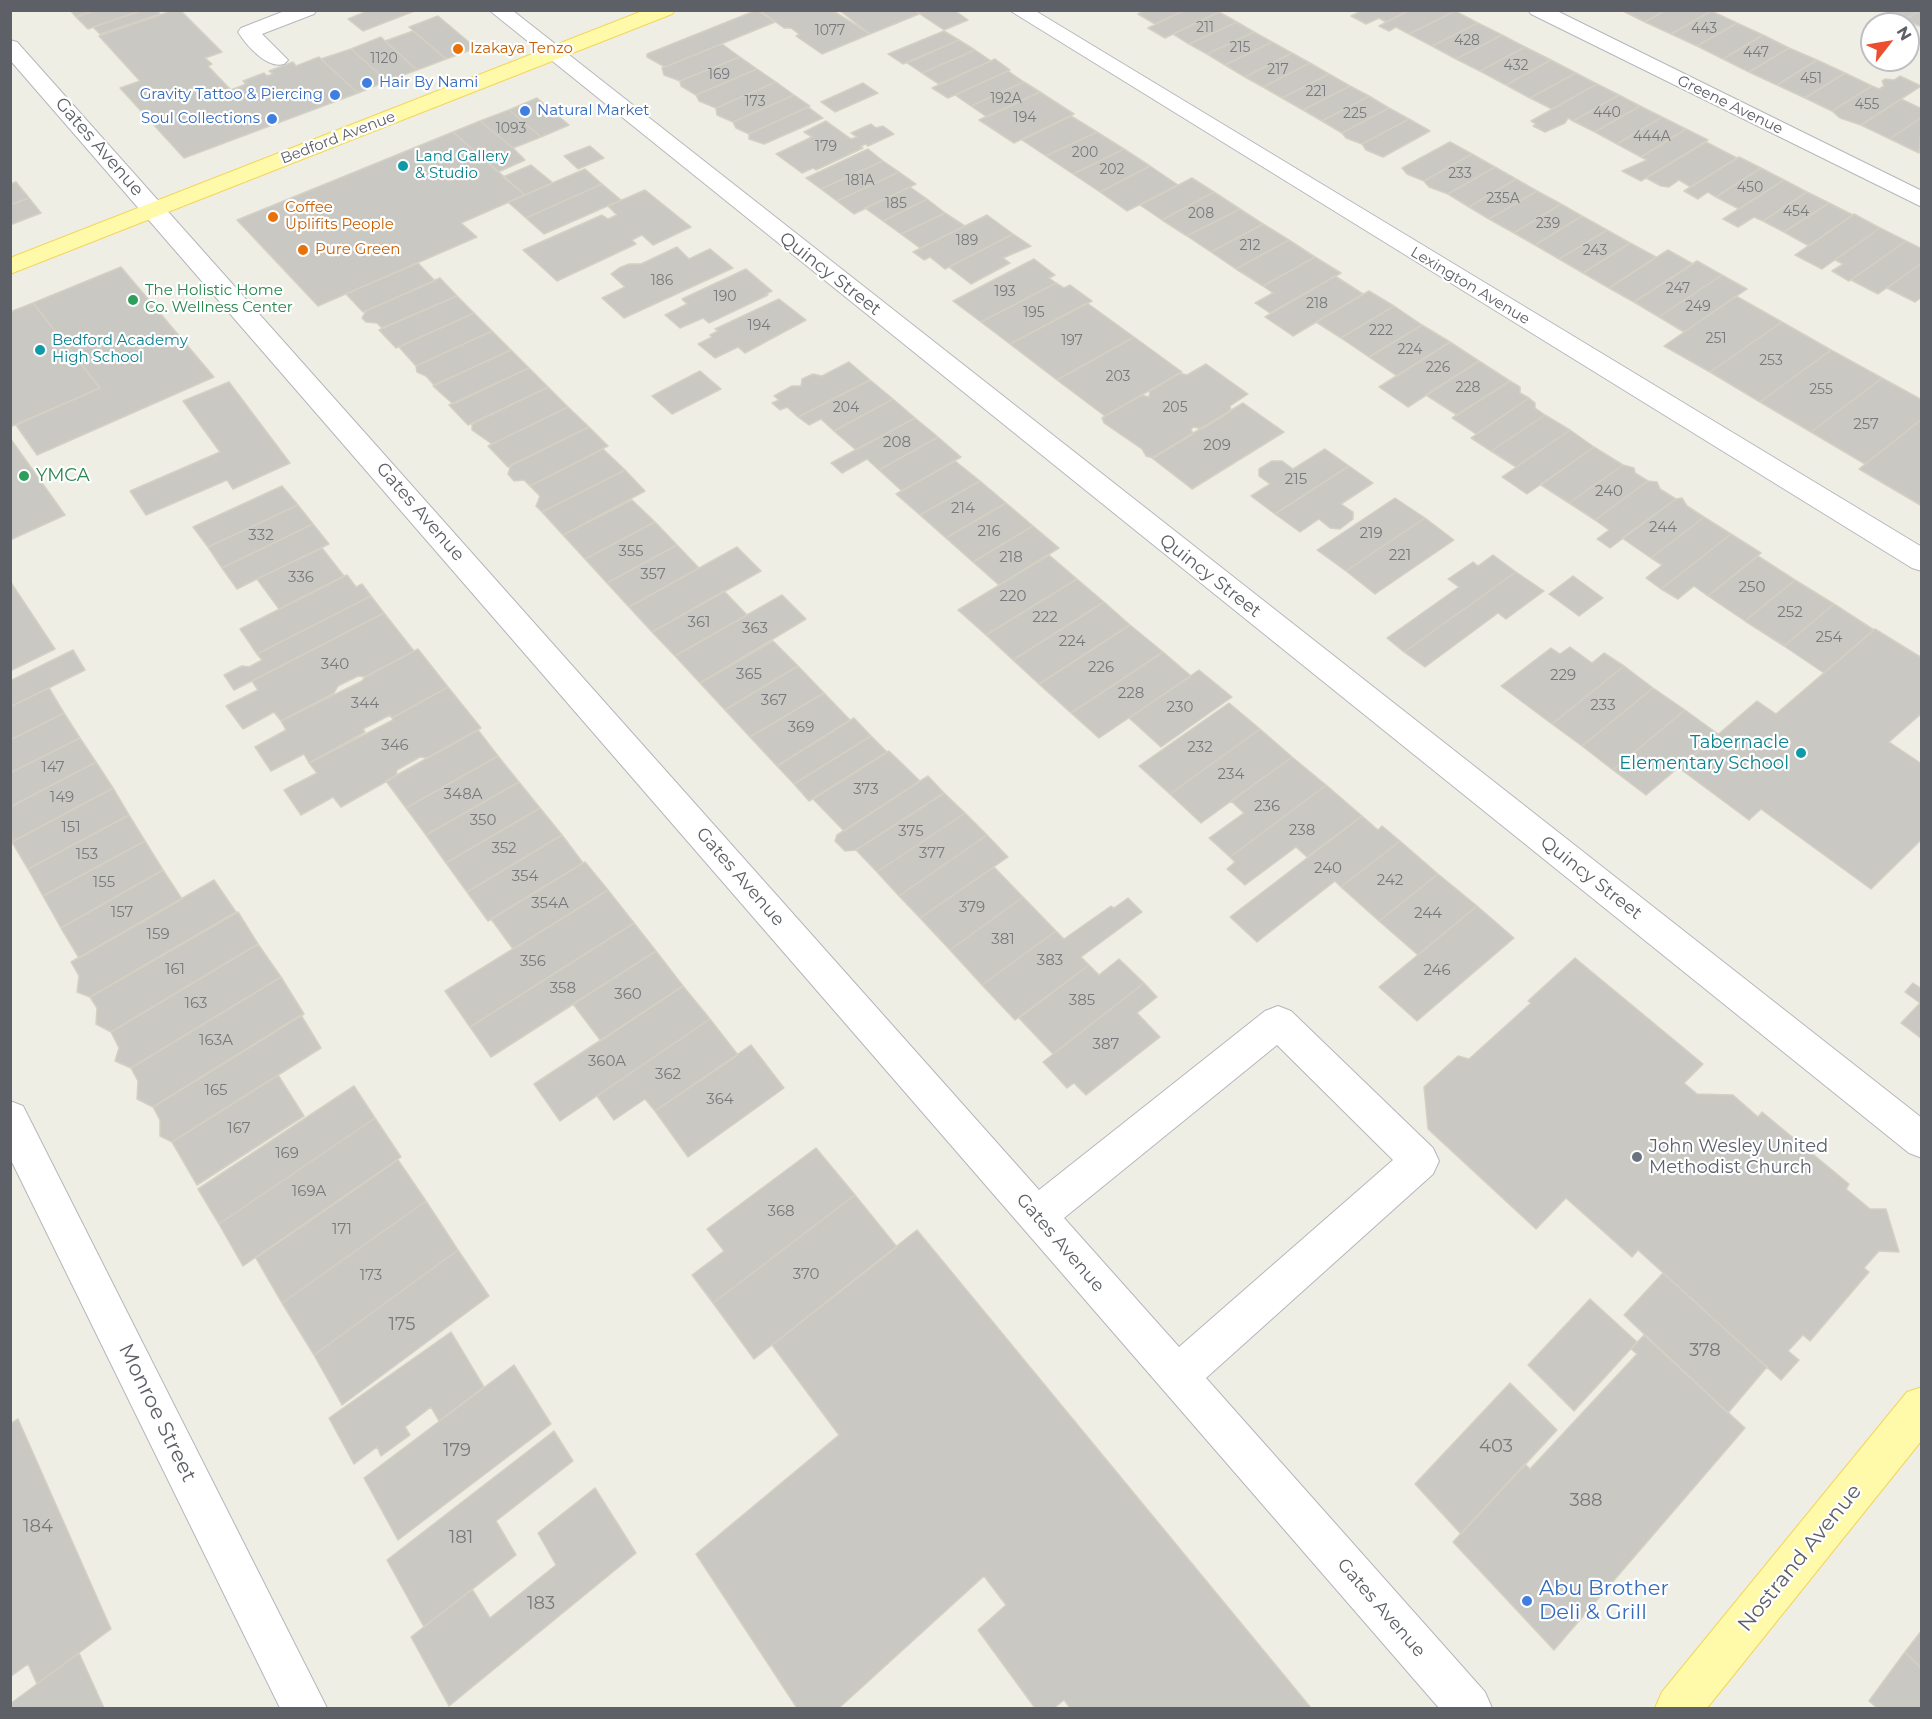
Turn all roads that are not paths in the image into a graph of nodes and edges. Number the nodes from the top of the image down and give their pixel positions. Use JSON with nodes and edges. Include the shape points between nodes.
{"nodes":[{"id":1,"x":307,"y":10,"type":"edge"},
{"id":2,"x":499,"y":10,"type":"edge"},
{"id":3,"x":665,"y":10,"type":"edge"},
{"id":4,"x":1019,"y":10,"type":"edge"},
{"id":5,"x":1538,"y":10,"type":"edge"},
{"id":6,"x":10,"y":46,"type":"edge"},
{"id":7,"x":554,"y":54,"type":"junction"},
{"id":8,"x":277,"y":60,"type":"dead end"},
{"id":9,"x":1922,"y":200,"type":"edge"},
{"id":10,"x":155,"y":210,"type":"junction"},
{"id":11,"x":10,"y":267,"type":"edge"},
{"id":12,"x":1922,"y":561,"type":"edge"},
{"id":13,"x":10,"y":1118,"type":"edge"},
{"id":14,"x":1922,"y":1141,"type":"edge"},
{"id":15,"x":1037,"y":1216,"type":"junction"},
{"id":16,"x":1177,"y":1376,"type":"junction"},
{"id":17,"x":1922,"y":1407,"type":"edge"},
{"id":18,"x":304,"y":1708,"type":"edge"},
{"id":19,"x":1469,"y":1708,"type":"edge"},
{"id":20,"x":1678,"y":1708,"type":"edge"}],
"edges":[{"from":1,"to":8,"type":"street","via":[[248,32]]},
{"from":2,"to":7,"type":"street","name":"Quincy Street"},
{"from":3,"to":7,"type":"main road","name":"Bedford Avenue"},
{"from":4,"to":12,"type":"street","name":"Lexington Avenue"},
{"from":5,"to":9,"type":"street","name":"Greene Avenue"},
{"from":6,"to":10,"type":"street","name":"Gates Avenue"},
{"from":7,"to":10,"type":"main road","name":"Bedford Avenue"},
{"from":7,"to":14,"type":"street","name":"Quincy Street"},
{"from":10,"to":11,"type":"main road","name":"Bedford Avenue"},
{"from":10,"to":15,"type":"street","name":"Gates Avenue"},
{"from":13,"to":18,"type":"street","name":"Monroe Street"},
{"from":15,"to":16,"type":"street","name":"Gates Avenue"},
{"from":15,"to":16,"type":"street","via":[[1278,1022],[1420,1161]]},
{"from":16,"to":19,"type":"street","name":"Gates Avenue"},
{"from":17,"to":20,"type":"main road","name":"Nostrand Avenue"}]}
